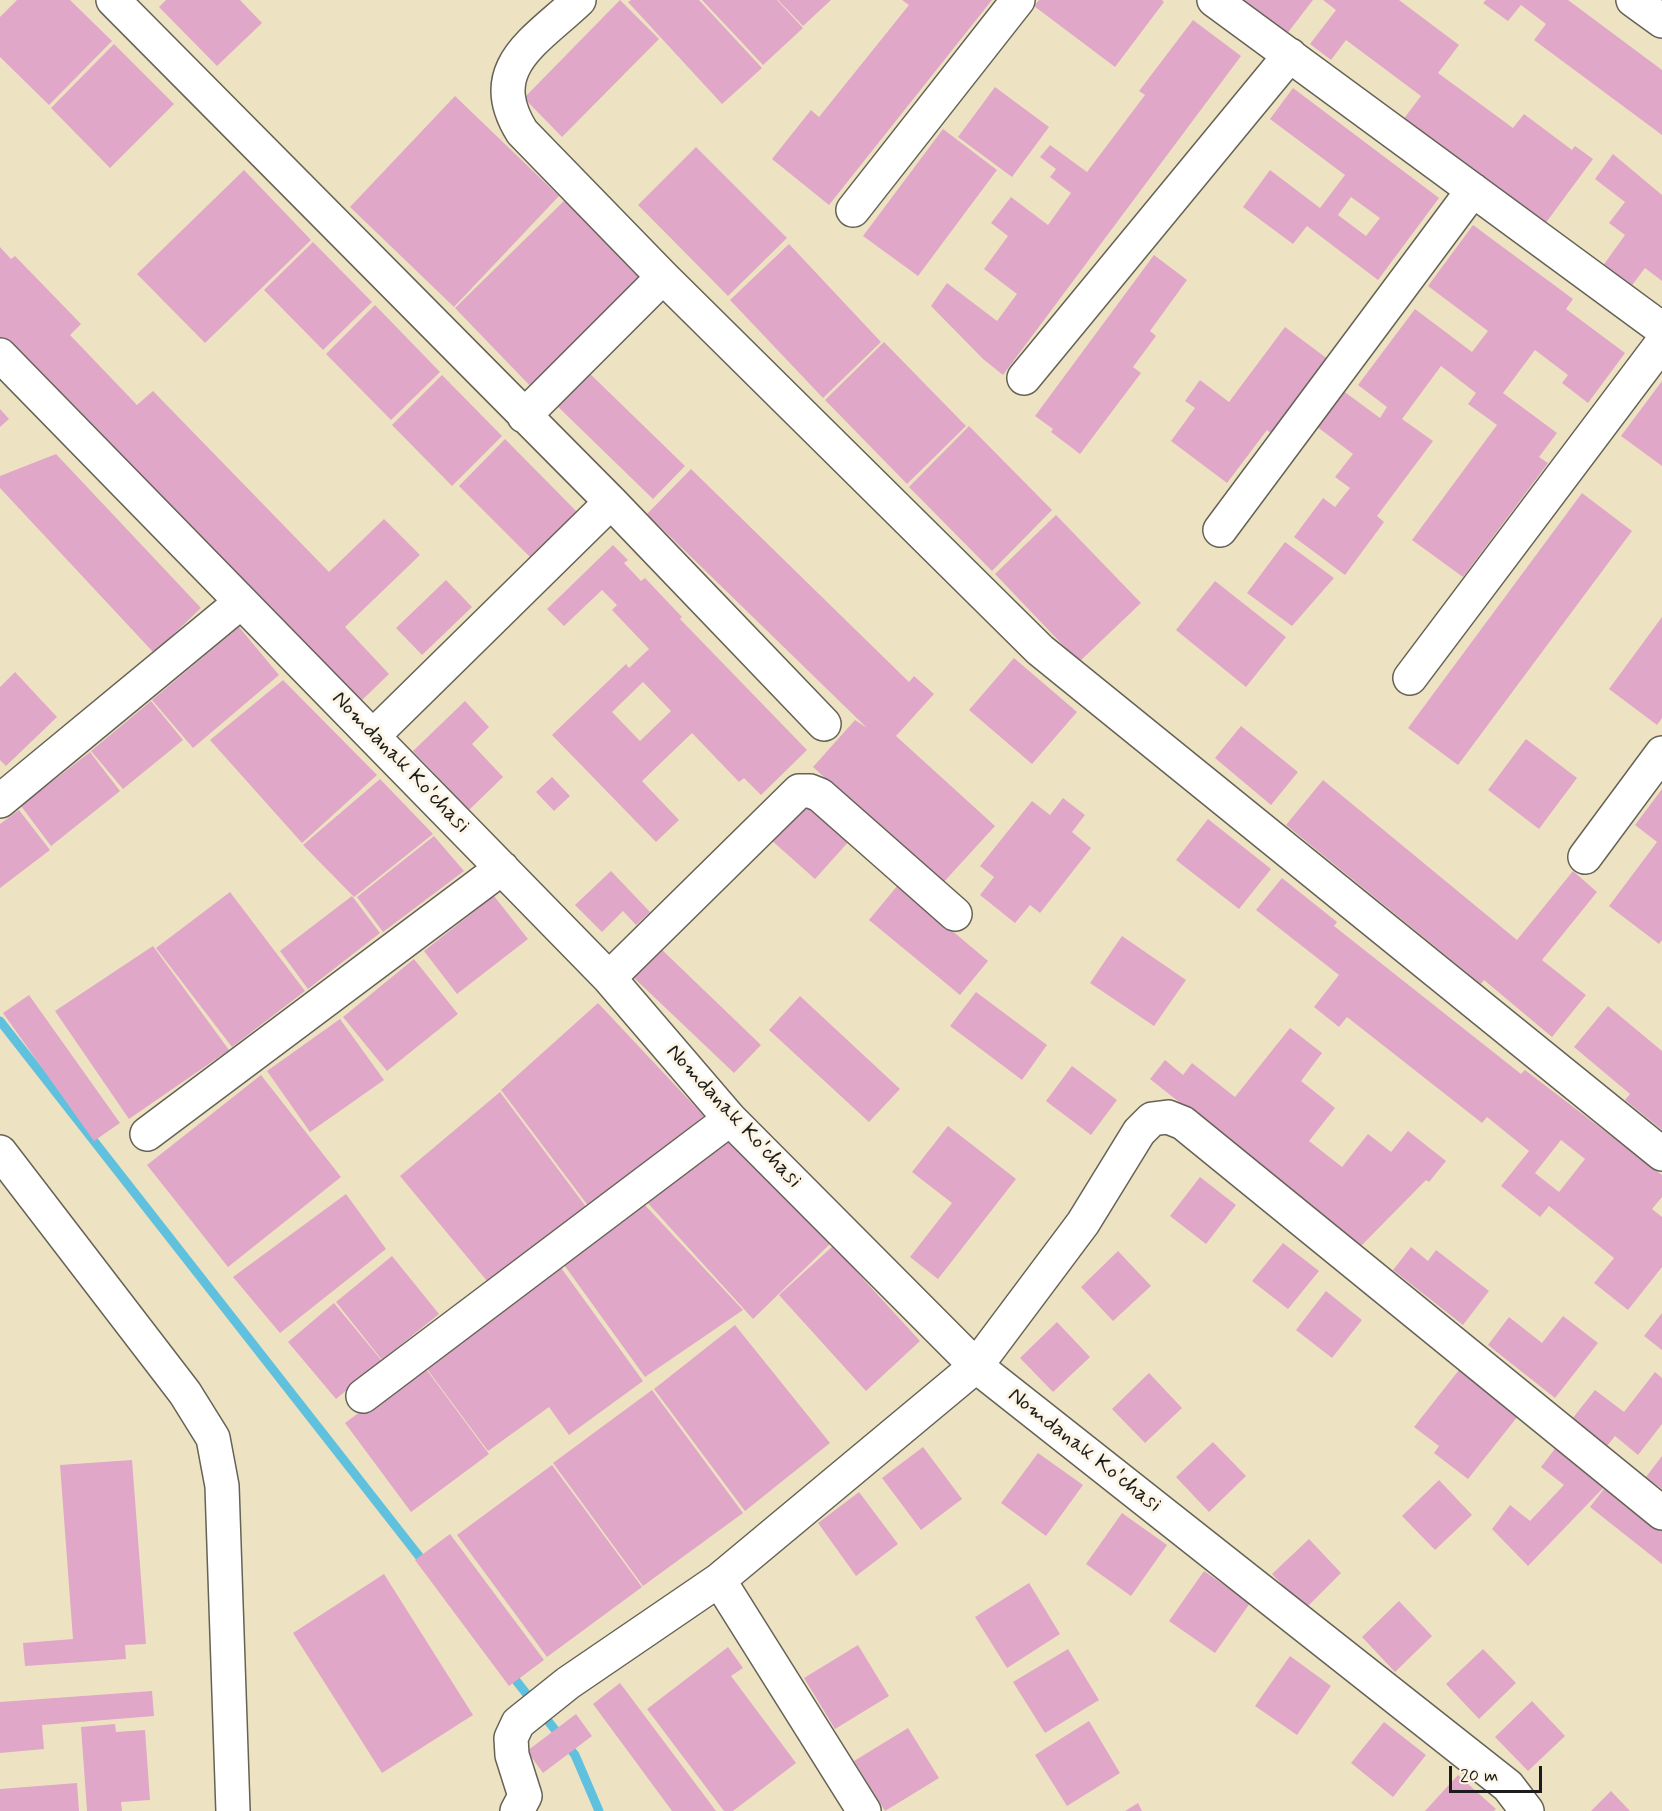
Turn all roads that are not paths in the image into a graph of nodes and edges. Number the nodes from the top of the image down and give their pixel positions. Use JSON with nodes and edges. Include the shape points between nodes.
{"nodes":[{"id":1,"x":113,"y":0,"type":"edge"},
{"id":2,"x":579,"y":0,"type":"edge"},
{"id":3,"x":1018,"y":0,"type":"edge"},
{"id":4,"x":1215,"y":0,"type":"edge"},
{"id":5,"x":1633,"y":0,"type":"edge"},
{"id":6,"x":1662,"y":21,"type":"edge"},
{"id":7,"x":1290,"y":55,"type":"junction"},
{"id":8,"x":1473,"y":190,"type":"junction"},
{"id":9,"x":853,"y":210,"type":"dead end"},
{"id":10,"x":663,"y":277,"type":"junction"},
{"id":11,"x":1662,"y":329,"type":"edge"},
{"id":12,"x":1662,"y":343,"type":"edge"},
{"id":13,"x":0,"y":355,"type":"edge"},
{"id":14,"x":1024,"y":378,"type":"dead end"},
{"id":15,"x":524,"y":416,"type":"junction"},
{"id":16,"x":611,"y":502,"type":"junction"},
{"id":17,"x":1220,"y":530,"type":"dead end"},
{"id":18,"x":242,"y":602,"type":"junction"},
{"id":19,"x":1410,"y":678,"type":"dead end"},
{"id":20,"x":824,"y":723,"type":"dead end"},
{"id":21,"x":373,"y":736,"type":"junction"},
{"id":22,"x":1662,"y":753,"type":"edge"},
{"id":23,"x":0,"y":801,"type":"edge"},
{"id":24,"x":1585,"y":857,"type":"dead end"},
{"id":25,"x":502,"y":868,"type":"junction"},
{"id":26,"x":955,"y":914,"type":"dead end"},
{"id":27,"x":609,"y":978,"type":"junction"},
{"id":28,"x":730,"y":1119,"type":"junction"},
{"id":29,"x":147,"y":1134,"type":"dead end"},
{"id":30,"x":0,"y":1152,"type":"edge"},
{"id":31,"x":1662,"y":1154,"type":"edge"},
{"id":32,"x":976,"y":1366,"type":"junction"},
{"id":33,"x":363,"y":1396,"type":"dead end"},
{"id":34,"x":1662,"y":1513,"type":"edge"},
{"id":35,"x":718,"y":1580,"type":"junction"},
{"id":36,"x":529,"y":1806,"type":"edge"},
{"id":37,"x":233,"y":1811,"type":"edge"},
{"id":38,"x":864,"y":1811,"type":"edge"},
{"id":39,"x":1527,"y":1811,"type":"edge"}],
"edges":[{"from":1,"to":15,"type":"street"},
{"from":2,"to":10,"type":"street","via":[[520,57],[508,76],[506,95],[511,114],[522,132]]},
{"from":3,"to":9,"type":"street"},
{"from":4,"to":7,"type":"street"},
{"from":5,"to":6,"type":"street"},
{"from":7,"to":8,"type":"street"},
{"from":7,"to":14,"type":"street"},
{"from":8,"to":11,"type":"street"},
{"from":8,"to":17,"type":"street"},
{"from":10,"to":15,"type":"street"},
{"from":10,"to":31,"type":"street","via":[[1040,650]]},
{"from":12,"to":19,"type":"street"},
{"from":13,"to":18,"type":"street","name":"Nomdanak Ko'chasi"},
{"from":15,"to":16,"type":"street"},
{"from":16,"to":20,"type":"street"},
{"from":16,"to":21,"type":"street"},
{"from":18,"to":21,"type":"street","name":"Nomdanak Ko'chasi"},
{"from":18,"to":23,"type":"street"},
{"from":21,"to":25,"type":"street","name":"Nomdanak Ko'chasi"},
{"from":22,"to":24,"type":"street"},
{"from":25,"to":27,"type":"street","name":"Nomdanak Ko'chasi"},
{"from":25,"to":29,"type":"street"},
{"from":26,"to":27,"type":"street","via":[[820,795],[799,791]]},
{"from":27,"to":28,"type":"street","name":"Nomdanak Ko'chasi"},
{"from":28,"to":32,"type":"street","name":"Nomdanak Ko'chasi"},
{"from":28,"to":33,"type":"street"},
{"from":30,"to":37,"type":"street","via":[[185,1393],[213,1438],[222,1486]]},
{"from":32,"to":34,"type":"street","via":[[1083,1223],[1139,1132],[1152,1119],[1168,1117],[1183,1123]]},
{"from":32,"to":35,"type":"street"},
{"from":32,"to":39,"type":"street","name":"Nomdanak Ko'chasi","via":[[1508,1786]]},
{"from":35,"to":36,"type":"street","via":[[568,1683],[518,1723],[511,1738],[512,1755]]},
{"from":35,"to":38,"type":"street"}]}
